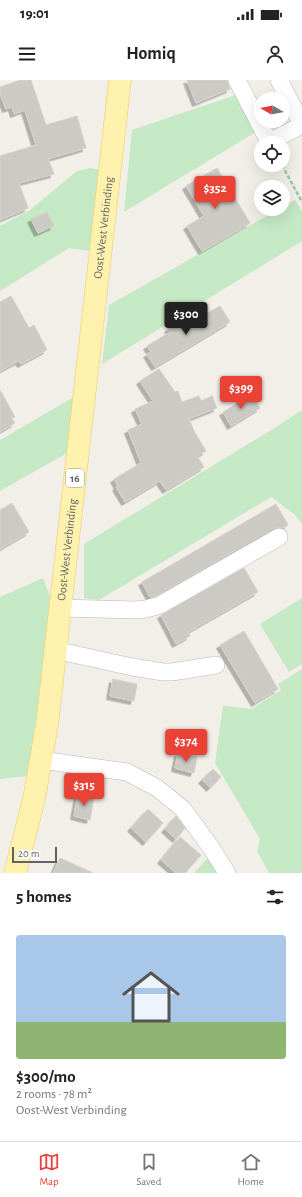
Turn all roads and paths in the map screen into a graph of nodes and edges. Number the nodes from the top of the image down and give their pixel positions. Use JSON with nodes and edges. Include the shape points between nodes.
{"nodes":[{"id":1,"x":120,"y":80,"type":"edge"},
{"id":2,"x":237,"y":80,"type":"edge"},
{"id":3,"x":280,"y":80,"type":"edge"},
{"id":4,"x":302,"y":125,"type":"edge"},
{"id":5,"x":286,"y":172,"type":"edge"},
{"id":6,"x":302,"y":202,"type":"edge"},
{"id":7,"x":279,"y":537,"type":"dead end"},
{"id":8,"x":60,"y":608,"type":"junction"},
{"id":9,"x":55,"y":650,"type":"junction"},
{"id":10,"x":216,"y":665,"type":"dead end"},
{"id":11,"x":42,"y":760,"type":"junction"},
{"id":12,"x":15,"y":873,"type":"edge"},
{"id":13,"x":227,"y":873,"type":"edge"}],
"edges":[{"from":1,"to":8,"type":"main road","name":"Oost-West Verbinding","number":"16"},
{"from":2,"to":4,"type":"lane","via":[[269,142]]},
{"from":3,"to":4,"type":"lane"},
{"from":5,"to":6,"type":"path"},
{"from":7,"to":8,"type":"lane","via":[[160,605],[135,610]]},
{"from":8,"to":9,"type":"main road","name":"Oost-West Verbinding","number":"16"},
{"from":9,"to":10,"type":"lane","via":[[163,672]]},
{"from":9,"to":11,"type":"main road","name":"Oost-West Verbinding","number":"16"},
{"from":11,"to":12,"type":"main road","name":"Oost-West Verbinding","number":"16"},
{"from":11,"to":13,"type":"lane","via":[[127,772],[157,788],[183,809]]}]}
